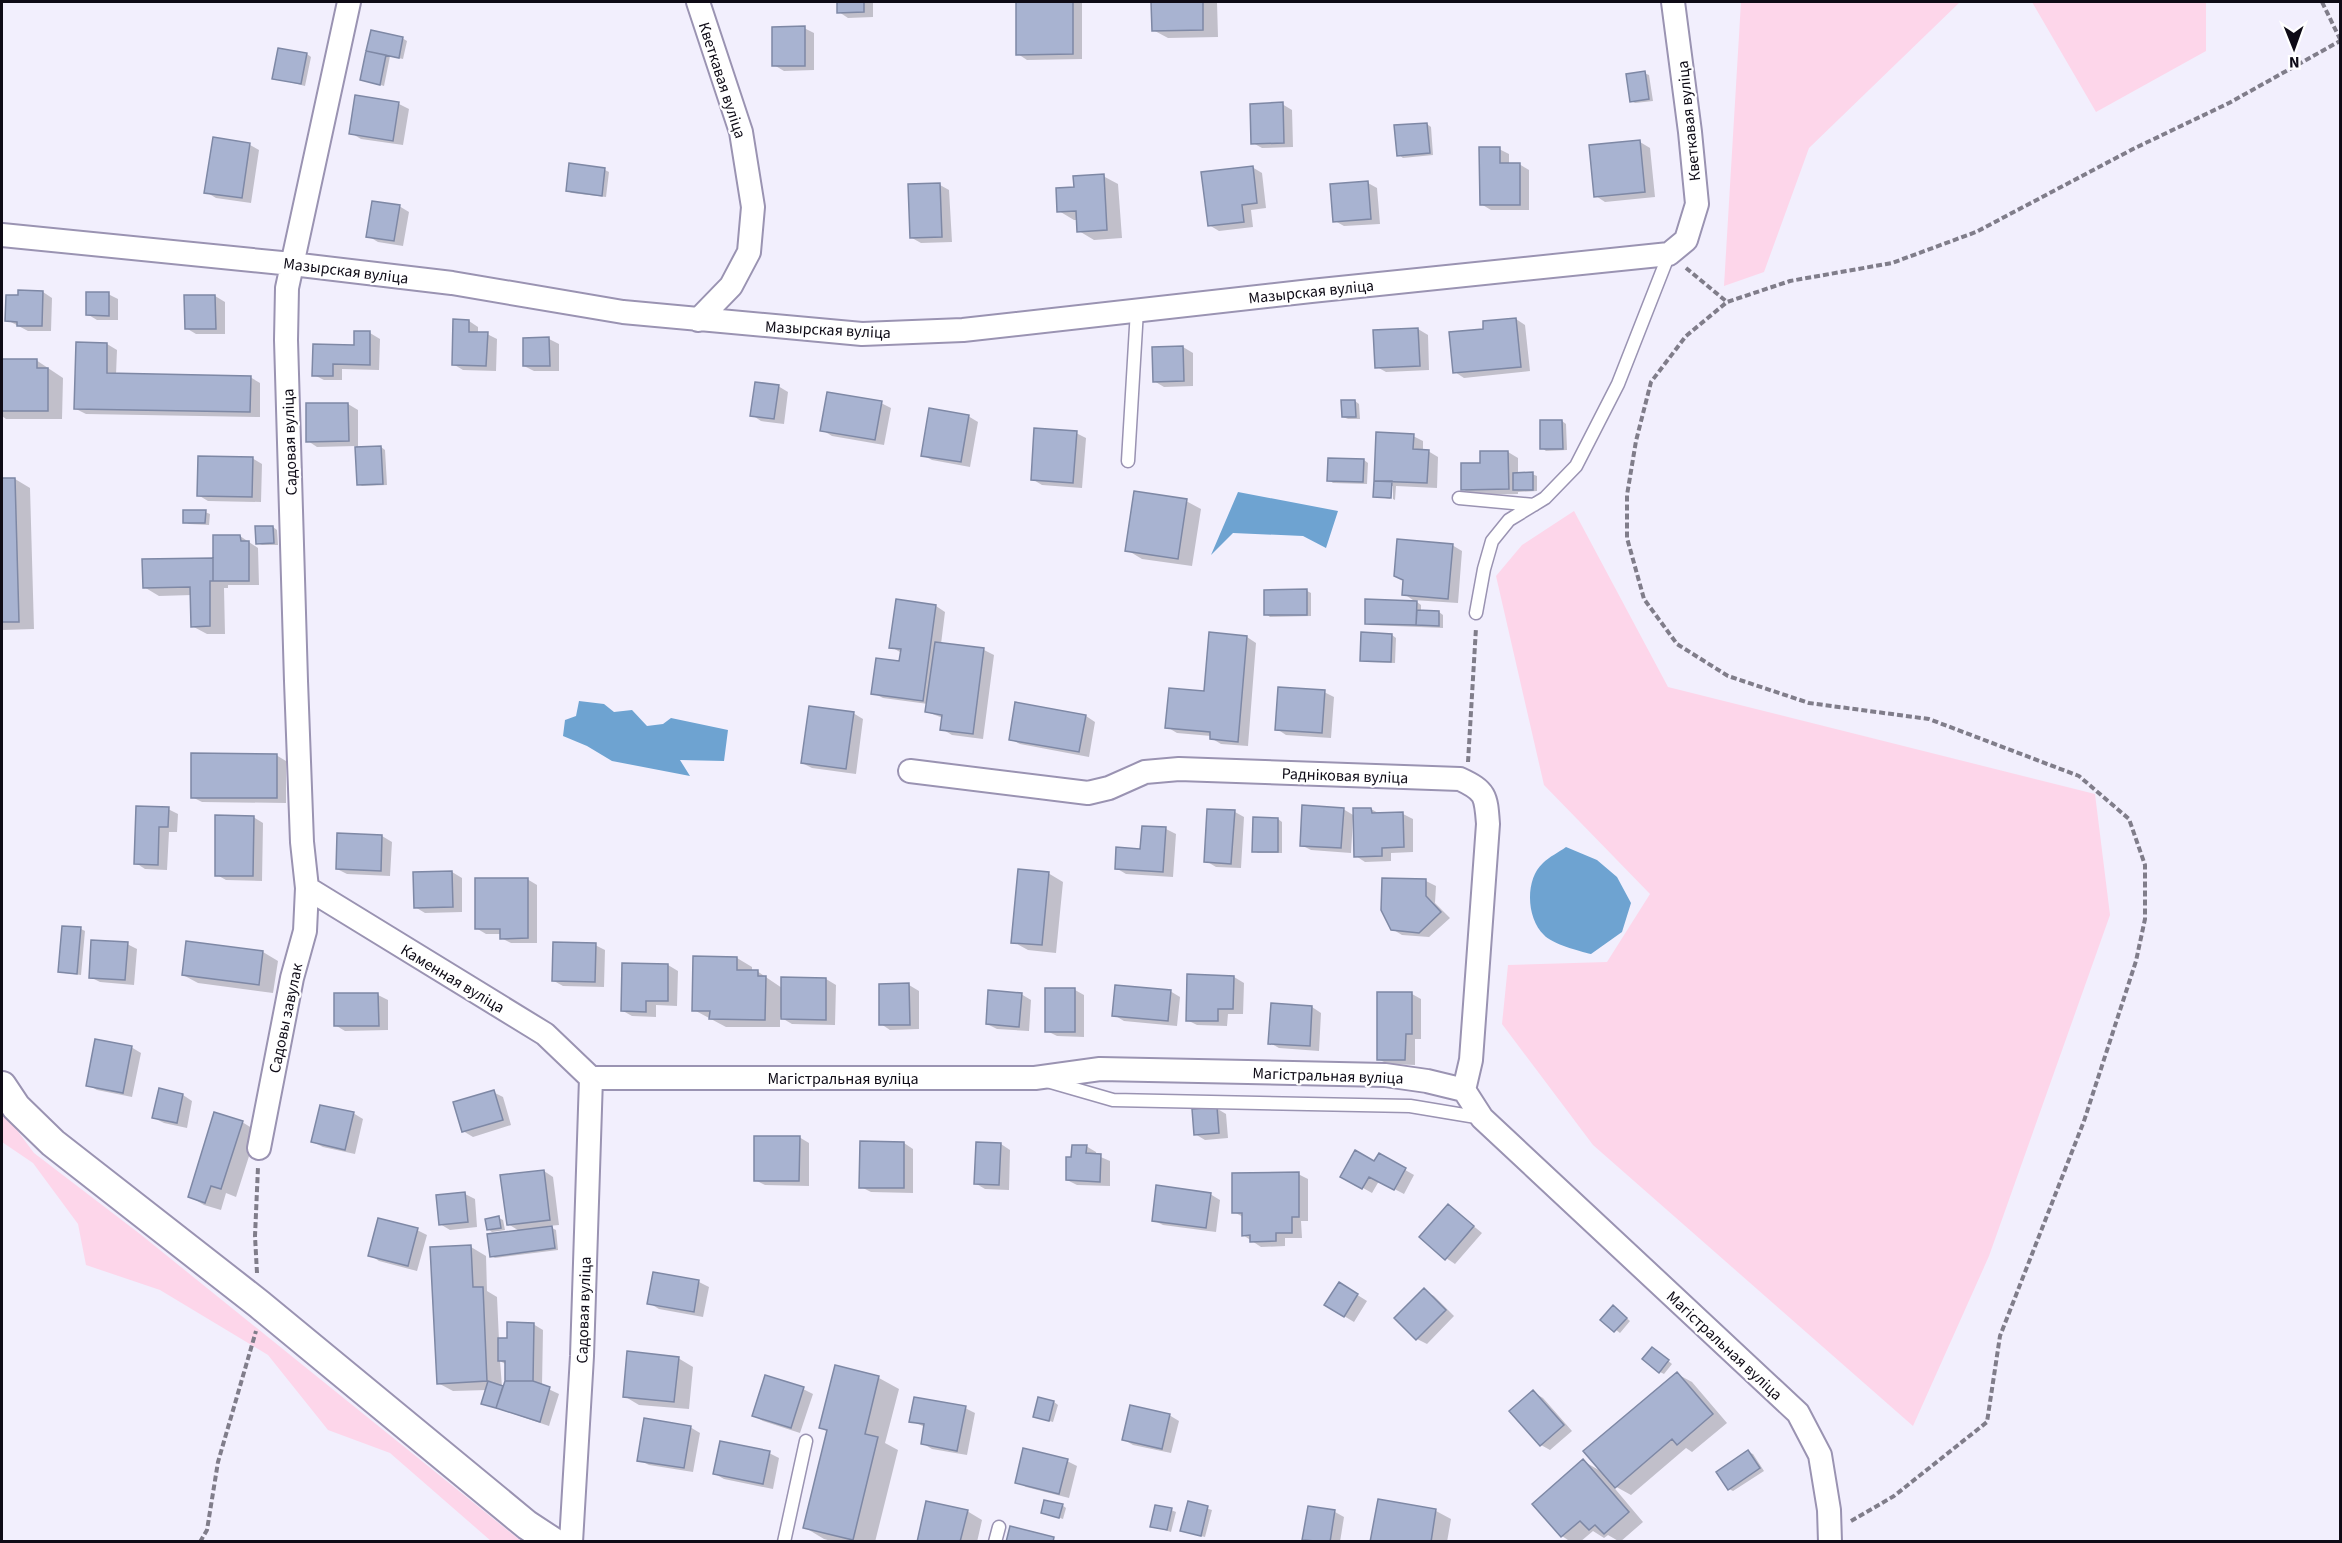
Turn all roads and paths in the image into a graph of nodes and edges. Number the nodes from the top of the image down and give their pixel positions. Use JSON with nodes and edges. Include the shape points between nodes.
{"nodes":[{"id":1,"x":350,"y":2,"type":"edge"},
{"id":2,"x":698,"y":2,"type":"edge"},
{"id":3,"x":1673,"y":2,"type":"edge"},
{"id":4,"x":2322,"y":2,"type":"edge"},
{"id":5,"x":2340,"y":40,"type":"edge"},
{"id":6,"x":2,"y":234,"type":"edge"},
{"id":7,"x":1678,"y":247,"type":"junction"},
{"id":8,"x":292,"y":264,"type":"junction"},
{"id":9,"x":1727,"y":302,"type":"junction"},
{"id":10,"x":1137,"y":310,"type":"junction"},
{"id":11,"x":698,"y":320,"type":"junction"},
{"id":12,"x":1128,"y":461,"type":"dead end"},
{"id":13,"x":1459,"y":498,"type":"dead end"},
{"id":14,"x":1534,"y":505,"type":"junction"},
{"id":15,"x":1476,"y":613,"type":"joint"},
{"id":16,"x":910,"y":771,"type":"dead end"},
{"id":17,"x":1467,"y":783,"type":"junction"},
{"id":18,"x":307,"y":888,"type":"junction"},
{"id":19,"x":591,"y":1078,"type":"junction"},
{"id":20,"x":1035,"y":1078,"type":"junction"},
{"id":21,"x":2,"y":1086,"type":"edge"},
{"id":22,"x":1464,"y":1090,"type":"junction"},
{"id":23,"x":1482,"y":1118,"type":"junction"},
{"id":24,"x":259,"y":1148,"type":"joint"},
{"id":25,"x":259,"y":1304,"type":"junction"},
{"id":26,"x":806,"y":1441,"type":"dead end"},
{"id":27,"x":999,"y":1527,"type":"dead end"},
{"id":28,"x":1830,"y":1538,"type":"edge"},
{"id":29,"x":200,"y":1542,"type":"edge"},
{"id":30,"x":553,"y":1542,"type":"edge"},
{"id":31,"x":571,"y":1542,"type":"edge"},
{"id":32,"x":784,"y":1542,"type":"edge"},
{"id":33,"x":995,"y":1542,"type":"edge"}],
"edges":[{"from":1,"to":8,"type":"street","name":"Садовая вуліца"},
{"from":2,"to":11,"type":"street","name":"Кветкавая вуліца","via":[[741,132],[753,207],[749,252],[731,286]]},
{"from":3,"to":7,"type":"street","name":"Кветкавая вуліца","via":[[1697,204]]},
{"from":4,"to":5,"type":"path"},
{"from":5,"to":9,"type":"path","via":[[2229,103],[1976,232],[1892,263],[1790,281]]},
{"from":6,"to":8,"type":"street","name":"Мазырская вуліца"},
{"from":7,"to":9,"type":"path"},
{"from":7,"to":10,"type":"street","name":"Мазырская вуліца"},
{"from":7,"to":14,"type":"lane","via":[[1618,384],[1576,466]]},
{"from":8,"to":11,"type":"street","name":"Мазырская вуліца","via":[[452,283],[623,312]]},
{"from":8,"to":18,"type":"street","name":"Садовая вуліца","via":[[287,288],[286,340],[296,681]]},
{"from":9,"to":28,"type":"path","via":[[1686,336],[1651,382],[1627,495],[1627,538],[1644,599],[1677,644],[1728,676],[1809,703],[1929,718],[2079,776],[2129,819],[2145,865],[2145,919],[2136,961],[2084,1121],[2000,1336],[1987,1422],[1894,1496]]},
{"from":10,"to":11,"type":"street","name":"Мазырская вуліца","via":[[963,330],[862,334]]},
{"from":10,"to":12,"type":"lane"},
{"from":13,"to":14,"type":"lane"},
{"from":14,"to":15,"type":"lane","via":[[1509,520],[1492,541]]},
{"from":15,"to":17,"type":"path"},
{"from":16,"to":17,"type":"street","name":"Радніковая вуліца","via":[[1088,793],[1145,772],[1179,769],[1460,779]]},
{"from":17,"to":22,"type":"street","via":[[1479,788],[1486,799],[1488,824],[1471,1060]]},
{"from":18,"to":19,"type":"street","name":"Каменная вуліца","via":[[545,1034]]},
{"from":18,"to":24,"type":"street","name":"Садовы завулак","via":[[305,931]]},
{"from":19,"to":20,"type":"street","name":"Магістральная вуліца"},
{"from":19,"to":31,"type":"street","name":"Садовая вуліца"},
{"from":20,"to":22,"type":"street","name":"Магістральная вуліца","via":[[1100,1069],[1385,1075]]},
{"from":20,"to":23,"type":"lane","via":[[1113,1100],[1410,1106]]},
{"from":21,"to":25,"type":"street","via":[[16,1107],[53,1143]]},
{"from":22,"to":23,"type":"street","name":"Магістральная вуліца"},
{"from":23,"to":28,"type":"street","name":"Магістральная вуліца","via":[[1798,1413],[1820,1455]]},
{"from":24,"to":25,"type":"path","via":[[255,1236]]},
{"from":25,"to":29,"type":"path","via":[[256,1332],[218,1462],[207,1530]]},
{"from":25,"to":30,"type":"street","via":[[527,1525]]},
{"from":26,"to":32,"type":"lane"},
{"from":27,"to":33,"type":"lane"}]}
